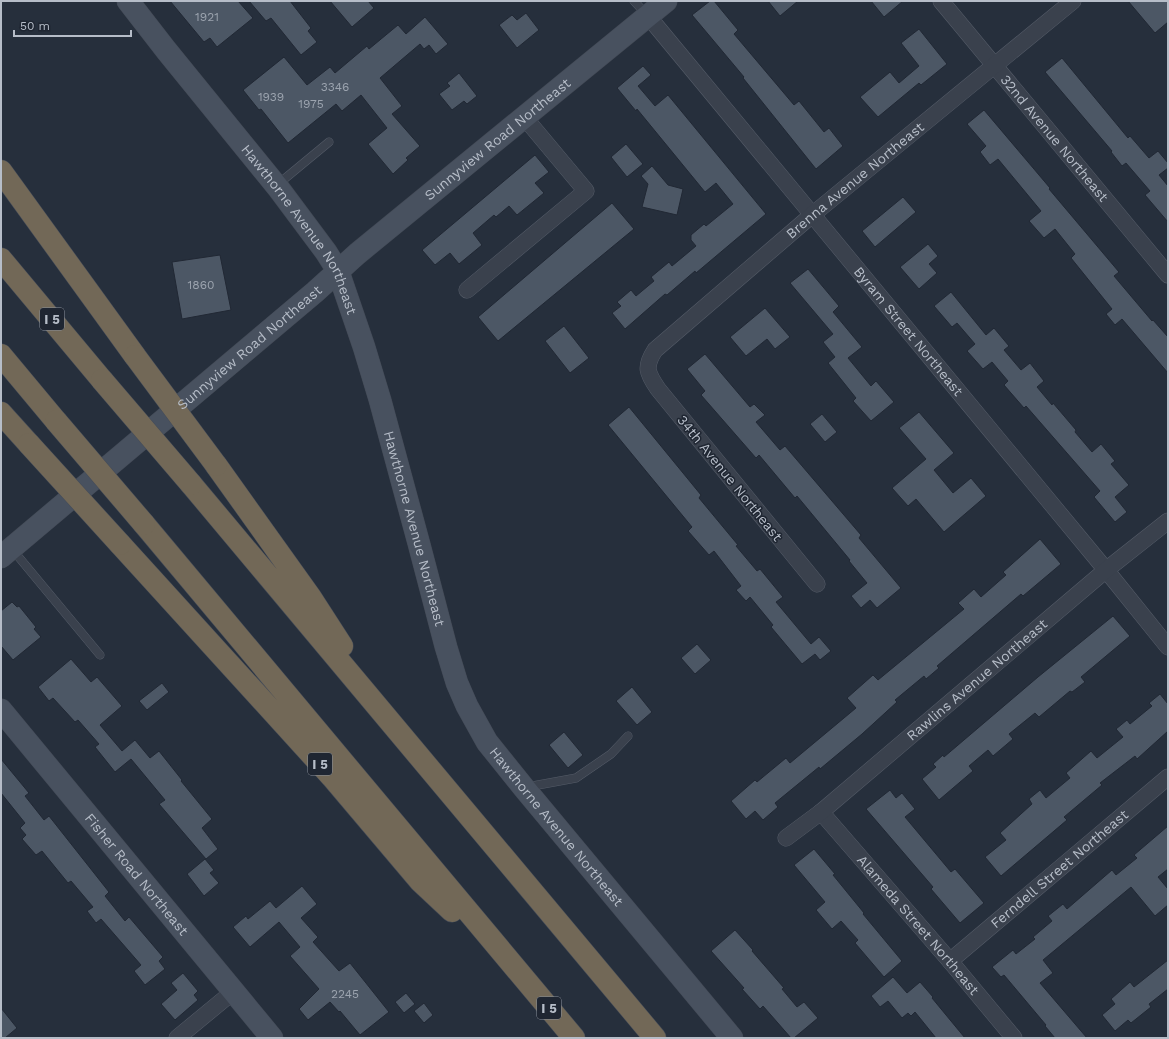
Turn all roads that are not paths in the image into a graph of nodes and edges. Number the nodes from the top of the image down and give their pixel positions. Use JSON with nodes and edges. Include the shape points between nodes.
{"nodes":[{"id":1,"x":128,"y":1,"type":"edge"},
{"id":2,"x":666,"y":1,"type":"edge"},
{"id":3,"x":941,"y":1,"type":"edge"},
{"id":4,"x":1073,"y":1,"type":"edge"},
{"id":5,"x":641,"y":8,"type":"edge"},
{"id":6,"x":995,"y":65,"type":"junction"},
{"id":7,"x":525,"y":118,"type":"junction"},
{"id":8,"x":329,"y":142,"type":"dead end"},
{"id":9,"x":1,"y":171,"type":"edge"},
{"id":10,"x":276,"y":186,"type":"junction"},
{"id":11,"x":812,"y":215,"type":"junction"},
{"id":12,"x":1,"y":259,"type":"edge"},
{"id":13,"x":338,"y":271,"type":"junction"},
{"id":14,"x":1168,"y":274,"type":"edge"},
{"id":15,"x":467,"y":290,"type":"dead end"},
{"id":16,"x":1,"y":355,"type":"edge"},
{"id":17,"x":647,"y":369,"type":"joint"},
{"id":18,"x":1,"y":413,"type":"edge"},
{"id":19,"x":1168,"y":521,"type":"edge"},
{"id":20,"x":6,"y":552,"type":"edge"},
{"id":21,"x":1106,"y":570,"type":"junction"},
{"id":22,"x":817,"y":584,"type":"dead end"},
{"id":23,"x":1168,"y":647,"type":"edge"},
{"id":24,"x":100,"y":655,"type":"dead end"},
{"id":25,"x":1,"y":710,"type":"edge"},
{"id":26,"x":392,"y":725,"type":"junction"},
{"id":27,"x":628,"y":736,"type":"dead end"},
{"id":28,"x":1168,"y":777,"type":"edge"},
{"id":29,"x":524,"y":788,"type":"junction"},
{"id":30,"x":821,"y":812,"type":"junction"},
{"id":31,"x":786,"y":838,"type":"dead end"},
{"id":32,"x":950,"y":961,"type":"junction"},
{"id":33,"x":525,"y":979,"type":"junction"},
{"id":34,"x":234,"y":991,"type":"junction"},
{"id":35,"x":177,"y":1038,"type":"edge"},
{"id":36,"x":272,"y":1038,"type":"edge"},
{"id":37,"x":574,"y":1038,"type":"edge"},
{"id":38,"x":655,"y":1038,"type":"edge"},
{"id":39,"x":732,"y":1038,"type":"edge"},
{"id":40,"x":1014,"y":1038,"type":"edge"}],
"edges":[{"from":1,"to":10,"type":"main road","name":"Hawthorne Avenue Northeast"},
{"from":2,"to":5,"type":"main road","name":"Sunnyview Road Northeast"},
{"from":3,"to":6,"type":"street","name":"32nd Avenue Northeast"},
{"from":4,"to":6,"type":"street","name":"Brenna Avenue Northeast"},
{"from":5,"to":7,"type":"main road","name":"Sunnyview Road Northeast"},
{"from":5,"to":11,"type":"street","name":"Byram Street Northeast"},
{"from":6,"to":11,"type":"street","name":"Brenna Avenue Northeast"},
{"from":6,"to":14,"type":"street","name":"32nd Avenue Northeast"},
{"from":7,"to":13,"type":"main road","name":"Sunnyview Road Northeast"},
{"from":7,"to":15,"type":"street","via":[[586,191]]},
{"from":8,"to":10,"type":"lane"},
{"from":9,"to":26,"type":"highway","bridge":true,"via":[[311,598]]},
{"from":10,"to":13,"type":"main road","name":"Hawthorne Avenue Northeast"},
{"from":11,"to":17,"type":"street","name":"Brenna Avenue Northeast","via":[[655,350]]},
{"from":11,"to":21,"type":"street","name":"Byram Street Northeast"},
{"from":12,"to":26,"type":"highway","number":"I 5","bridge":true},
{"from":13,"to":20,"type":"main road","name":"Sunnyview Road Northeast"},
{"from":13,"to":29,"type":"main road","name":"Hawthorne Avenue Northeast","via":[[378,392],[457,683],[487,742]]},
{"from":16,"to":33,"type":"highway","number":"I 5","bridge":true},
{"from":17,"to":22,"type":"street","name":"34th Avenue Northeast","via":[[658,389]]},
{"from":18,"to":33,"type":"highway","number":"I 5","bridge":true,"via":[[332,777],[420,881]]},
{"from":19,"to":21,"type":"street","name":"Rawlins Avenue Northeast"},
{"from":20,"to":24,"type":"lane"},
{"from":21,"to":23,"type":"street","name":"Byram Street Northeast"},
{"from":21,"to":30,"type":"street","name":"Rawlins Avenue Northeast"},
{"from":25,"to":34,"type":"main road","name":"Fisher Road Northeast"},
{"from":26,"to":38,"type":"highway","number":"I 5"},
{"from":27,"to":29,"type":"lane","via":[[611,754],[576,778]]},
{"from":28,"to":32,"type":"street","name":"Ferndell Street Northeast"},
{"from":29,"to":39,"type":"main road","name":"Hawthorne Avenue Northeast"},
{"from":30,"to":31,"type":"street","name":"Rawlins Avenue Northeast"},
{"from":30,"to":32,"type":"street","name":"Alameda Street Northeast"},
{"from":32,"to":40,"type":"street","name":"Alameda Street Northeast"},
{"from":33,"to":37,"type":"highway","number":"I 5"},
{"from":34,"to":35,"type":"street"},
{"from":34,"to":36,"type":"main road","name":"Fisher Road Northeast"}]}
